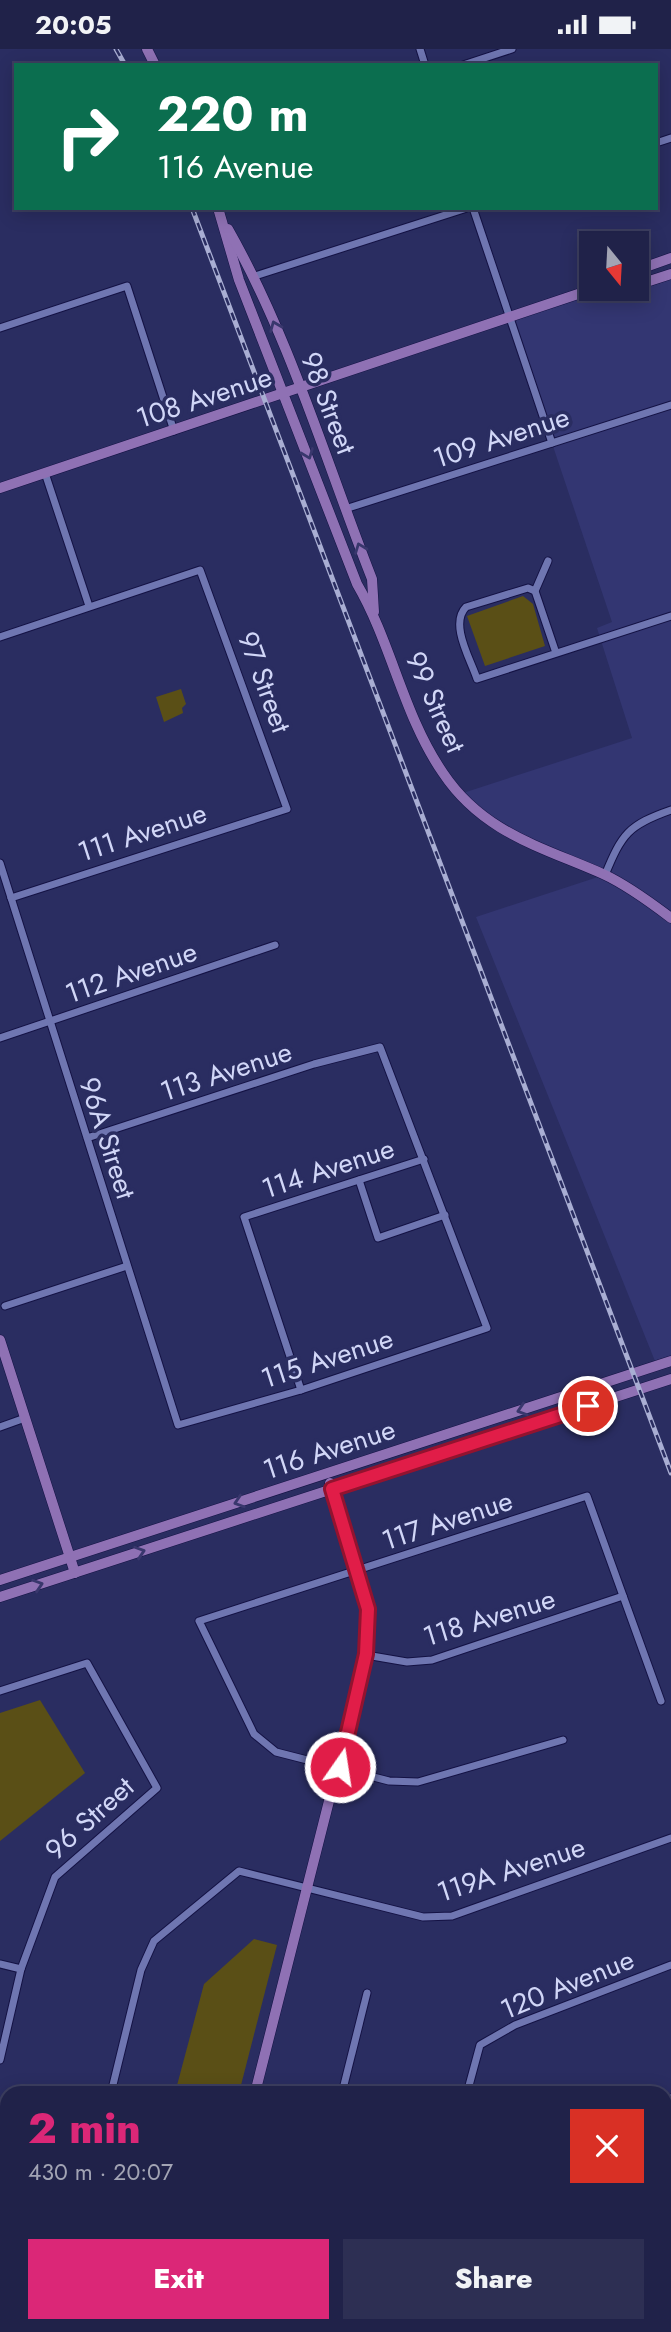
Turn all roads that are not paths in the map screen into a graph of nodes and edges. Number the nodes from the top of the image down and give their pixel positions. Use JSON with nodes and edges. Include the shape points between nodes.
{"nodes":[{"id":1,"x":512,"y":49,"type":"edge"},
{"id":2,"x":469,"y":63,"type":"edge"},
{"id":3,"x":461,"y":210,"type":"edge"},
{"id":4,"x":474,"y":210,"type":"edge"},
{"id":5,"x":220,"y":212,"type":"edge"},
{"id":6,"x":671,"y":258,"type":"edge"},
{"id":7,"x":649,"y":265,"type":"edge"},
{"id":8,"x":671,"y":274,"type":"edge"},
{"id":9,"x":255,"y":277,"type":"junction"},
{"id":10,"x":649,"y":281,"type":"edge"},
{"id":11,"x":579,"y":296,"type":"edge"},
{"id":12,"x":510,"y":318,"type":"junction"},
{"id":13,"x":0,"y":328,"type":"edge"},
{"id":14,"x":300,"y":389,"type":"junction"},
{"id":15,"x":286,"y":394,"type":"junction"},
{"id":16,"x":671,"y":405,"type":"edge"},
{"id":17,"x":174,"y":431,"type":"junction"},
{"id":18,"x":552,"y":443,"type":"junction"},
{"id":19,"x":45,"y":473,"type":"junction"},
{"id":20,"x":0,"y":488,"type":"edge"},
{"id":21,"x":345,"y":509,"type":"junction"},
{"id":22,"x":331,"y":515,"type":"joint"},
{"id":23,"x":548,"y":561,"type":"dead end"},
{"id":24,"x":536,"y":591,"type":"junction"},
{"id":25,"x":89,"y":606,"type":"junction"},
{"id":26,"x":374,"y":614,"type":"junction"},
{"id":27,"x":671,"y":616,"type":"edge"},
{"id":28,"x":0,"y":637,"type":"edge"},
{"id":29,"x":556,"y":653,"type":"junction"},
{"id":30,"x":287,"y":809,"type":"joint"},
{"id":31,"x":671,"y":810,"type":"edge"},
{"id":32,"x":0,"y":863,"type":"edge"},
{"id":33,"x":605,"y":875,"type":"junction"},
{"id":34,"x":11,"y":898,"type":"junction"},
{"id":35,"x":671,"y":918,"type":"edge"},
{"id":36,"x":275,"y":945,"type":"dead end"},
{"id":37,"x":48,"y":1022,"type":"junction"},
{"id":38,"x":0,"y":1038,"type":"edge"},
{"id":39,"x":87,"y":1138,"type":"junction"},
{"id":40,"x":424,"y":1159,"type":"junction"},
{"id":41,"x":359,"y":1180,"type":"junction"},
{"id":42,"x":445,"y":1215,"type":"junction"},
{"id":43,"x":127,"y":1266,"type":"junction"},
{"id":44,"x":5,"y":1305,"type":"dead end"},
{"id":45,"x":0,"y":1340,"type":"edge"},
{"id":46,"x":671,"y":1361,"type":"edge"},
{"id":47,"x":657,"y":1366,"type":"junction"},
{"id":48,"x":667,"y":1380,"type":"edge"},
{"id":49,"x":301,"y":1390,"type":"junction"},
{"id":50,"x":25,"y":1418,"type":"junction"},
{"id":51,"x":178,"y":1425,"type":"joint"},
{"id":52,"x":0,"y":1427,"type":"edge"},
{"id":53,"x":328,"y":1474,"type":"junction"},
{"id":54,"x":332,"y":1489,"type":"junction"},
{"id":55,"x":70,"y":1557,"type":"junction"},
{"id":56,"x":357,"y":1571,"type":"junction"},
{"id":57,"x":75,"y":1573,"type":"junction"},
{"id":58,"x":0,"y":1580,"type":"edge"},
{"id":59,"x":623,"y":1596,"type":"junction"},
{"id":60,"x":0,"y":1597,"type":"edge"},
{"id":61,"x":366,"y":1654,"type":"junction"},
{"id":62,"x":0,"y":1691,"type":"edge"},
{"id":63,"x":661,"y":1701,"type":"dead end"},
{"id":64,"x":564,"y":1739,"type":"dead end"},
{"id":65,"x":340,"y":1767,"type":"junction"},
{"id":66,"x":671,"y":1837,"type":"edge"},
{"id":67,"x":307,"y":1890,"type":"junction"},
{"id":68,"x":0,"y":1963,"type":"edge"},
{"id":69,"x":671,"y":1965,"type":"edge"},
{"id":70,"x":21,"y":1969,"type":"junction"},
{"id":71,"x":367,"y":1993,"type":"dead end"},
{"id":72,"x":0,"y":2060,"type":"edge"},
{"id":73,"x":113,"y":2086,"type":"edge"},
{"id":74,"x":257,"y":2086,"type":"edge"},
{"id":75,"x":344,"y":2086,"type":"edge"},
{"id":76,"x":469,"y":2086,"type":"edge"}],
"edges":[{"from":1,"to":2,"type":"street"},
{"from":3,"to":9,"type":"street"},
{"from":4,"to":12,"type":"street"},
{"from":5,"to":9,"type":"main road","name":"98 Street"},
{"from":5,"to":15,"type":"main road","name":"98 Street","via":[[239,280]]},
{"from":6,"to":7,"type":"main road"},
{"from":8,"to":10,"type":"main road"},
{"from":14,"to":9,"type":"main road","name":"98 Street","one_way":true},
{"from":11,"to":12,"type":"main road","name":"108 Avenue"},
{"from":12,"to":14,"type":"main road","name":"108 Avenue"},
{"from":12,"to":18,"type":"street"},
{"from":13,"to":17,"type":"street","via":[[127,286]]},
{"from":14,"to":15,"type":"main road","name":"108 Avenue"},
{"from":14,"to":21,"type":"main road","name":"98 Street"},
{"from":15,"to":17,"type":"main road","name":"108 Avenue"},
{"from":15,"to":22,"type":"main road","name":"98 Street","one_way":true},
{"from":16,"to":18,"type":"street","name":"109 Avenue"},
{"from":17,"to":19,"type":"main road","name":"108 Avenue"},
{"from":18,"to":21,"type":"street","name":"109 Avenue"},
{"from":19,"to":20,"type":"main road","name":"108 Avenue"},
{"from":19,"to":25,"type":"street"},
{"from":26,"to":21,"type":"main road","name":"98 Street","one_way":true,"via":[[372,579]]},
{"from":22,"to":26,"type":"main road","name":"99 Street","via":[[356,584]]},
{"from":23,"to":24,"type":"street"},
{"from":24,"to":29,"type":"street"},
{"from":24,"to":29,"type":"street","via":[[528,588],[466,607],[459,618],[462,636],[477,679]]},
{"from":25,"to":28,"type":"street"},
{"from":25,"to":30,"type":"street","name":"97 Street","via":[[200,570]]},
{"from":26,"to":33,"type":"main road","name":"99 Street","via":[[416,725],[460,794],[486,818],[526,843]]},
{"from":27,"to":29,"type":"street"},
{"from":30,"to":34,"type":"street","name":"111 Avenue"},
{"from":31,"to":33,"type":"street","via":[[630,828]]},
{"from":32,"to":34,"type":"street","name":"96A Street"},
{"from":33,"to":35,"type":"main road","name":"99 Street"},
{"from":34,"to":37,"type":"street","name":"96A Street"},
{"from":36,"to":37,"type":"street","name":"112 Avenue"},
{"from":37,"to":38,"type":"street","name":"112 Avenue"},
{"from":37,"to":39,"type":"street","name":"96A Street"},
{"from":39,"to":40,"type":"street","name":"113 Avenue","via":[[380,1047]]},
{"from":39,"to":43,"type":"street","name":"96A Street"},
{"from":40,"to":41,"type":"street","name":"114 Avenue"},
{"from":40,"to":42,"type":"street"},
{"from":41,"to":42,"type":"street","via":[[378,1238]]},
{"from":41,"to":49,"type":"street","name":"114 Avenue","via":[[244,1217]]},
{"from":42,"to":49,"type":"street","name":"115 Avenue","via":[[487,1328]]},
{"from":43,"to":44,"type":"street"},
{"from":43,"to":51,"type":"street","name":"96A Street"},
{"from":45,"to":50,"type":"main road"},
{"from":46,"to":47,"type":"main road","name":"116 Avenue"},
{"from":47,"to":48,"type":"main road"},
{"from":47,"to":53,"type":"main road","name":"116 Avenue","one_way":true},
{"from":48,"to":54,"type":"main road","name":"116 Avenue"},
{"from":49,"to":51,"type":"street","name":"115 Avenue"},
{"from":50,"to":52,"type":"street"},
{"from":50,"to":55,"type":"main road"},
{"from":53,"to":54,"type":"main road"},
{"from":53,"to":55,"type":"main road","name":"116 Avenue","one_way":true},
{"from":54,"to":56,"type":"main road"},
{"from":57,"to":54,"type":"main road","name":"116 Avenue","one_way":true},
{"from":55,"to":57,"type":"main road"},
{"from":55,"to":58,"type":"main road","name":"116 Avenue"},
{"from":56,"to":59,"type":"street","name":"117 Avenue","via":[[587,1496]]},
{"from":56,"to":61,"type":"main road","via":[[368,1609]]},
{"from":56,"to":65,"type":"street","name":"117 Avenue","via":[[199,1621],[254,1734],[276,1752]]},
{"from":60,"to":57,"type":"main road","name":"116 Avenue","one_way":true},
{"from":59,"to":61,"type":"street","name":"118 Avenue","via":[[432,1660],[407,1662]]},
{"from":59,"to":63,"type":"street"},
{"from":61,"to":65,"type":"main road"},
{"from":62,"to":70,"type":"street","name":"96 Street","via":[[87,1663],[157,1788],[55,1877]]},
{"from":64,"to":65,"type":"street","via":[[418,1781],[389,1781]]},
{"from":65,"to":67,"type":"main road"},
{"from":66,"to":67,"type":"street","name":"119A Avenue","via":[[452,1916],[422,1917]]},
{"from":67,"to":73,"type":"street","name":"119A Avenue","via":[[239,1871],[154,1941],[141,1970]]},
{"from":67,"to":74,"type":"main road"},
{"from":68,"to":70,"type":"street"},
{"from":69,"to":76,"type":"street","name":"120 Avenue","via":[[515,2025],[480,2045]]},
{"from":70,"to":72,"type":"street","name":"96 Street"},
{"from":71,"to":75,"type":"street"}]}
